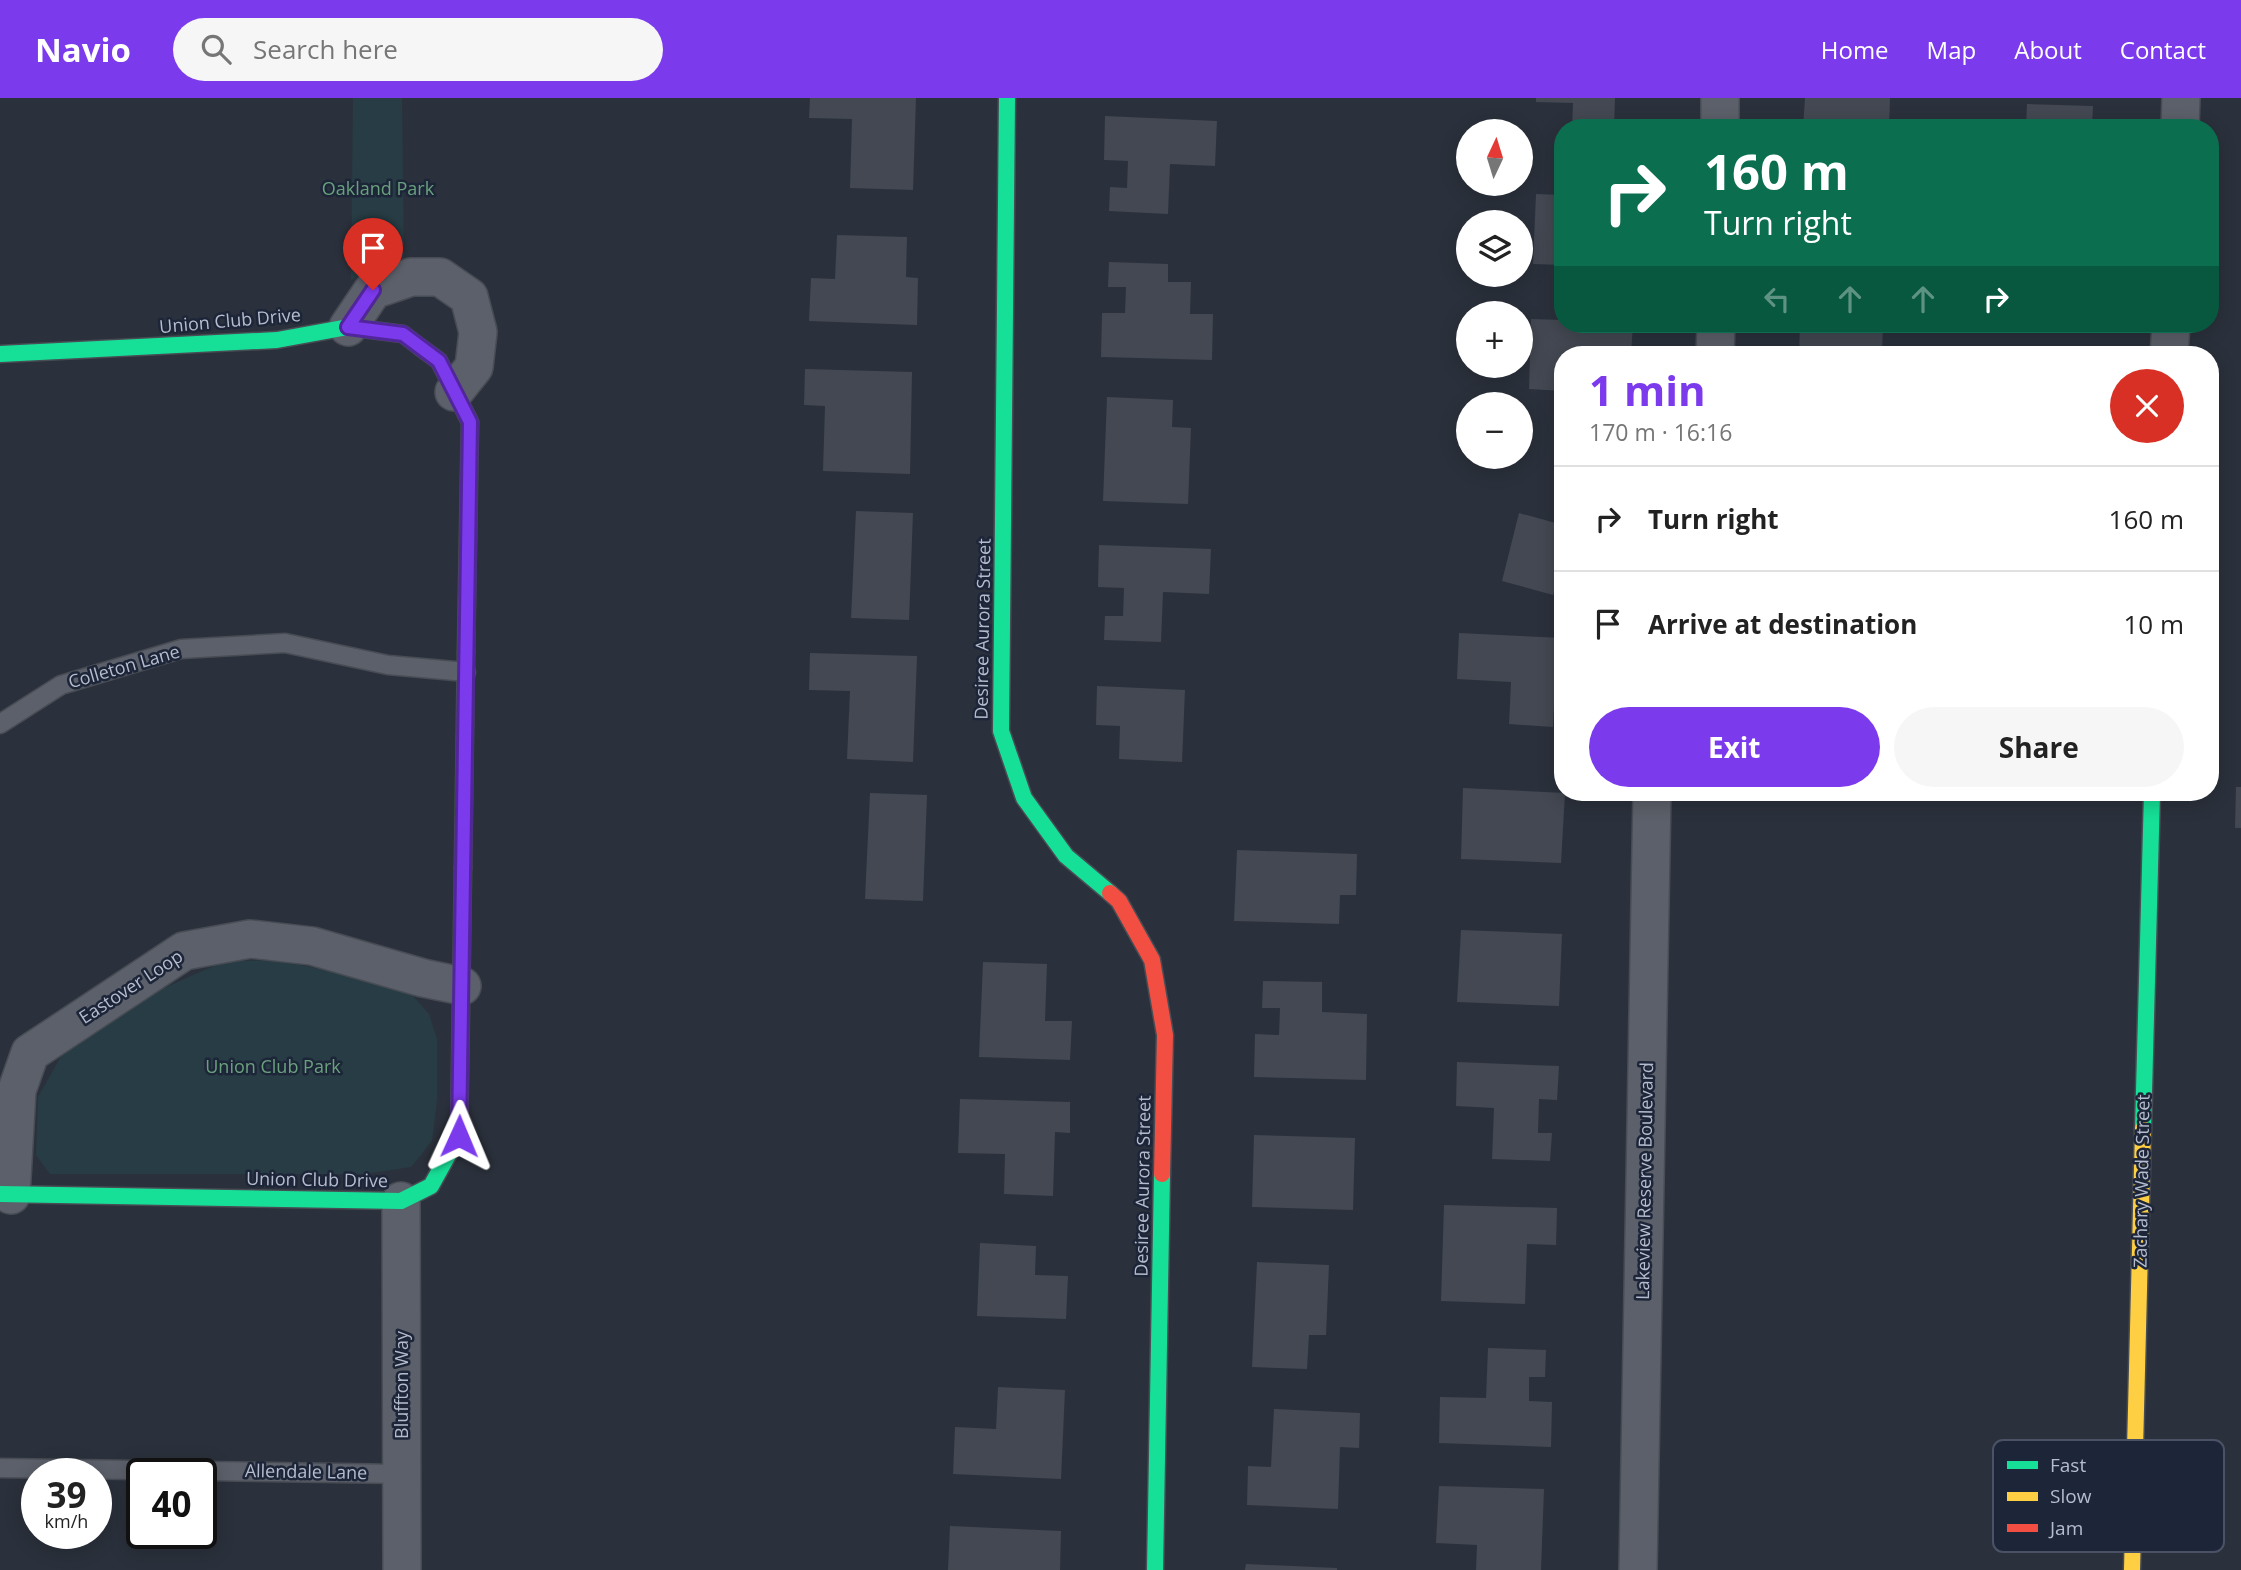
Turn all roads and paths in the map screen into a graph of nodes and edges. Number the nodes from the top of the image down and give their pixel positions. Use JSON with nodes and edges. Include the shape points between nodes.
{"nodes":[{"id":1,"x":1007,"y":98,"type":"edge"},
{"id":2,"x":1720,"y":98,"type":"edge"},
{"id":3,"x":2181,"y":98,"type":"edge"},
{"id":4,"x":1720,"y":119,"type":"edge"},
{"id":5,"x":2180,"y":119,"type":"edge"},
{"id":6,"x":348,"y":327,"type":"junction"},
{"id":7,"x":0,"y":355,"type":"edge"},
{"id":8,"x":454,"y":392,"type":"junction"},
{"id":9,"x":466,"y":672,"type":"junction"},
{"id":10,"x":0,"y":724,"type":"edge"},
{"id":11,"x":1652,"y":801,"type":"edge"},
{"id":12,"x":2152,"y":801,"type":"edge"},
{"id":13,"x":462,"y":986,"type":"junction"},
{"id":14,"x":6,"y":1195,"type":"edge"},
{"id":15,"x":401,"y":1200,"type":"junction"},
{"id":16,"x":2135,"y":1440,"type":"edge"},
{"id":17,"x":0,"y":1468,"type":"edge"},
{"id":18,"x":403,"y":1474,"type":"junction"},
{"id":19,"x":2132,"y":1552,"type":"edge"},
{"id":20,"x":402,"y":1570,"type":"edge"},
{"id":21,"x":1155,"y":1570,"type":"edge"},
{"id":22,"x":1639,"y":1570,"type":"edge"},
{"id":23,"x":2132,"y":1570,"type":"edge"}],
"edges":[{"from":1,"to":21,"type":"street","name":"Desiree Aurora Street","via":[[1001,732],[1024,798],[1066,856],[1119,901],[1152,960],[1165,1035]]},
{"from":2,"to":4,"type":"street"},
{"from":3,"to":5,"type":"street"},
{"from":6,"to":7,"type":"street","name":"Union Club Drive","via":[[277,340]]},
{"from":6,"to":8,"type":"street","name":"Union Club Drive","via":[[403,334],[439,361]]},
{"from":6,"to":8,"type":"street","via":[[373,290],[411,277],[440,277],[469,297],[478,332],[474,367]]},
{"from":8,"to":9,"type":"street","name":"Union Club Drive","via":[[470,422]]},
{"from":9,"to":10,"type":"lane","name":"Colleton Lane","via":[[388,665],[285,643],[181,649],[61,685]]},
{"from":9,"to":13,"type":"street","name":"Union Club Drive"},
{"from":11,"to":22,"type":"street","name":"Lakeview Reserve Boulevard"},
{"from":12,"to":16,"type":"street","name":"Zachary Wade Street"},
{"from":13,"to":14,"type":"street","name":"Eastover Loop","via":[[312,946],[250,939],[184,951],[30,1053],[17,1090]]},
{"from":13,"to":15,"type":"street","name":"Union Club Drive","via":[[459,1136],[431,1186]]},
{"from":14,"to":15,"type":"street","name":"Union Club Drive"},
{"from":15,"to":18,"type":"street","name":"Bluffton Way"},
{"from":17,"to":18,"type":"lane","name":"Allendale Lane"},
{"from":18,"to":20,"type":"street","name":"Bluffton Way"},
{"from":19,"to":23,"type":"street","name":"Zachary Wade Street"}]}
